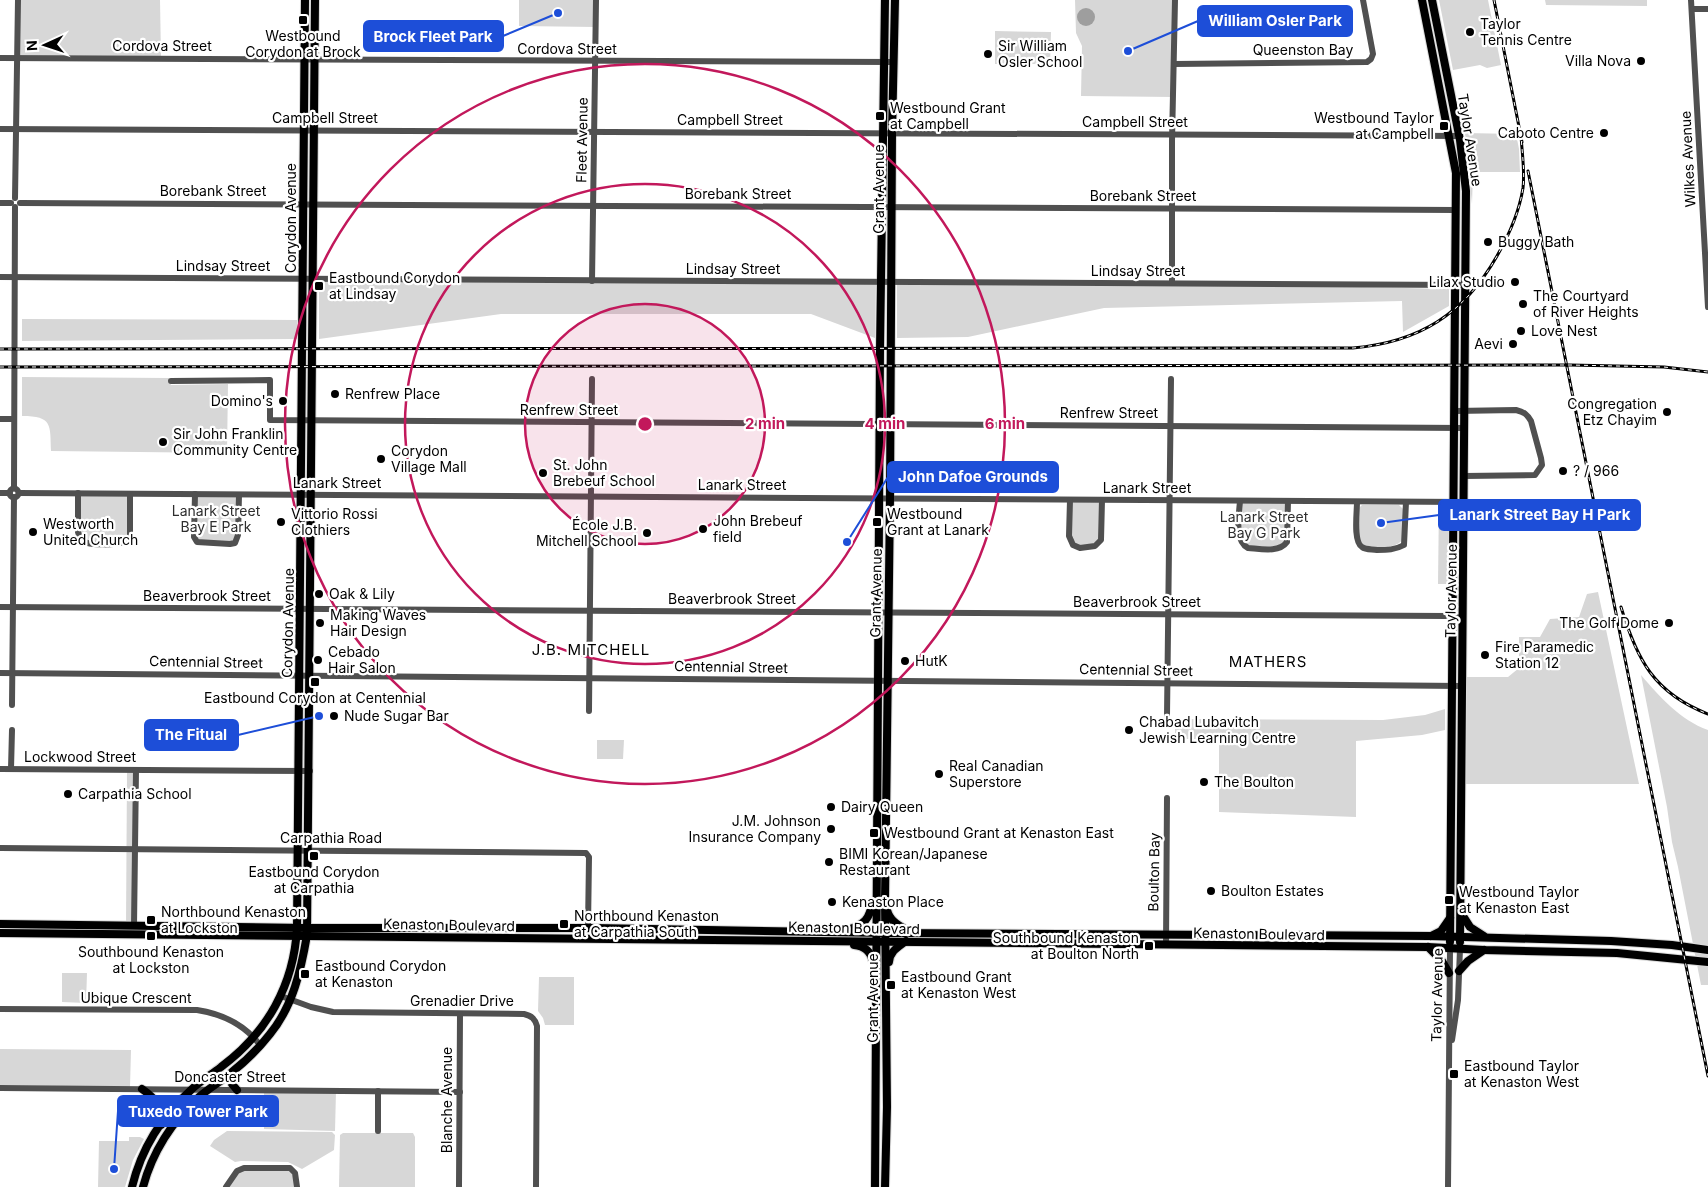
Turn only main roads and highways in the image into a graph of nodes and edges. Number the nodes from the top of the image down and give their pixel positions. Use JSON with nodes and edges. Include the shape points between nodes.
{"nodes":[{"id":1,"x":305,"y":0,"type":"edge"},
{"id":2,"x":315,"y":0,"type":"edge"},
{"id":3,"x":885,"y":0,"type":"edge"},
{"id":4,"x":895,"y":0,"type":"edge"},
{"id":5,"x":1422,"y":0,"type":"edge"},
{"id":6,"x":1432,"y":0,"type":"edge"},
{"id":7,"x":876,"y":873,"type":"junction"},
{"id":8,"x":885,"y":900,"type":"junction"},
{"id":9,"x":1460,"y":911,"type":"junction"},
{"id":10,"x":1450,"y":918,"type":"junction"},
{"id":11,"x":0,"y":924,"type":"edge"},
{"id":12,"x":297,"y":932,"type":"junction"},
{"id":13,"x":307,"y":932,"type":"junction"},
{"id":14,"x":844,"y":932,"type":"junction"},
{"id":15,"x":876,"y":932,"type":"junction"},
{"id":16,"x":886,"y":932,"type":"junction"},
{"id":17,"x":0,"y":933,"type":"edge"},
{"id":18,"x":912,"y":933,"type":"junction"},
{"id":19,"x":1429,"y":936,"type":"junction"},
{"id":20,"x":1450,"y":937,"type":"junction"},
{"id":21,"x":1460,"y":937,"type":"junction"},
{"id":22,"x":1486,"y":938,"type":"junction"},
{"id":23,"x":825,"y":940,"type":"junction"},
{"id":24,"x":876,"y":941,"type":"junction"},
{"id":25,"x":886,"y":941,"type":"junction"},
{"id":26,"x":907,"y":941,"type":"junction"},
{"id":27,"x":1428,"y":947,"type":"junction"},
{"id":28,"x":1450,"y":948,"type":"junction"},
{"id":29,"x":1460,"y":949,"type":"junction"},
{"id":30,"x":1484,"y":950,"type":"junction"},
{"id":31,"x":1708,"y":950,"type":"edge"},
{"id":32,"x":1708,"y":962,"type":"edge"},
{"id":33,"x":875,"y":971,"type":"junction"},
{"id":34,"x":1459,"y":971,"type":"road end"},
{"id":35,"x":1449,"y":973,"type":"road end"},
{"id":36,"x":885,"y":991,"type":"junction"},
{"id":37,"x":217,"y":1070,"type":"junction"},
{"id":38,"x":230,"y":1074,"type":"junction"},
{"id":39,"x":223,"y":1079,"type":"junction"},
{"id":40,"x":142,"y":1089,"type":"road end"},
{"id":41,"x":237,"y":1090,"type":"road end"},
{"id":42,"x":179,"y":1102,"type":"junction"},
{"id":43,"x":187,"y":1109,"type":"junction"},
{"id":44,"x":161,"y":1125,"type":"junction"},
{"id":45,"x":132,"y":1187,"type":"edge"},
{"id":46,"x":143,"y":1187,"type":"edge"},
{"id":47,"x":875,"y":1187,"type":"edge"},
{"id":48,"x":885,"y":1187,"type":"edge"}],
"edges":[{"from":1,"to":12,"type":"main road","name":"Corydon Avenue"},
{"from":2,"to":13,"type":"main road","name":"Corydon Avenue"},
{"from":3,"to":7,"type":"main road","name":"Grant Avenue"},
{"from":4,"to":8,"type":"main road","name":"Grant Avenue"},
{"from":5,"to":10,"type":"main road","name":"Taylor Avenue","via":[[1456,172]]},
{"from":6,"to":9,"type":"main road","name":"Taylor Avenue","via":[[1459,136],[1466,191]]},
{"from":7,"to":14,"type":"main road","via":[[870,916],[862,924]]},
{"from":7,"to":15,"type":"main road","name":"Grant Avenue"},
{"from":8,"to":16,"type":"main road","name":"Grant Avenue"},
{"from":8,"to":18,"type":"main road","via":[[889,916]]},
{"from":9,"to":21,"type":"main road","name":"Taylor Avenue"},
{"from":9,"to":22,"type":"main road","via":[[1470,927]]},
{"from":10,"to":19,"type":"main road","via":[[1441,931]]},
{"from":10,"to":20,"type":"main road","name":"Taylor Avenue"},
{"from":11,"to":12,"type":"main road","name":"Kenaston Boulevard"},
{"from":12,"to":13,"type":"main road","name":"Kenaston Boulevard"},
{"from":12,"to":17,"type":"main road","name":"Kenaston Boulevard"},
{"from":12,"to":37,"type":"main road","name":"Corydon Avenue","via":[[295,957],[273,1012],[254,1038]]},
{"from":13,"to":14,"type":"main road","name":"Kenaston Boulevard","via":[[588,928]]},
{"from":13,"to":23,"type":"main road","name":"Kenaston Boulevard"},
{"from":13,"to":38,"type":"main road","name":"Corydon Avenue","via":[[304,956],[291,1000],[271,1033]]},
{"from":14,"to":15,"type":"main road","name":"Kenaston Boulevard"},
{"from":15,"to":16,"type":"main road","name":"Kenaston Boulevard"},
{"from":15,"to":24,"type":"main road","name":"Grant Avenue"},
{"from":16,"to":18,"type":"main road","name":"Kenaston Boulevard"},
{"from":16,"to":25,"type":"main road","name":"Grant Avenue"},
{"from":18,"to":19,"type":"main road","name":"Kenaston Boulevard"},
{"from":19,"to":20,"type":"main road","name":"Kenaston Boulevard"},
{"from":20,"to":21,"type":"main road","name":"Kenaston Boulevard"},
{"from":20,"to":28,"type":"main road","name":"Taylor Avenue"},
{"from":21,"to":22,"type":"main road","name":"Kenaston Boulevard"},
{"from":21,"to":29,"type":"main road","name":"Taylor Avenue"},
{"from":22,"to":31,"type":"main road","name":"Kenaston Boulevard","via":[[1611,941]]},
{"from":23,"to":24,"type":"main road","name":"Kenaston Boulevard"},
{"from":23,"to":33,"type":"main road","via":[[863,947],[872,956]]},
{"from":24,"to":25,"type":"main road","name":"Kenaston Boulevard"},
{"from":24,"to":33,"type":"main road","name":"Grant Avenue"},
{"from":25,"to":26,"type":"main road","name":"Kenaston Boulevard"},
{"from":25,"to":36,"type":"main road","name":"Grant Avenue"},
{"from":26,"to":27,"type":"main road","name":"Kenaston Boulevard"},
{"from":26,"to":36,"type":"main road","via":[[891,954]]},
{"from":27,"to":28,"type":"main road","name":"Kenaston Boulevard"},
{"from":27,"to":35,"type":"main road"},
{"from":28,"to":29,"type":"main road","name":"Kenaston Boulevard"},
{"from":29,"to":30,"type":"main road","name":"Kenaston Boulevard"},
{"from":30,"to":32,"type":"main road","name":"Kenaston Boulevard","via":[[1618,953]]},
{"from":30,"to":34,"type":"main road"},
{"from":33,"to":47,"type":"main road","name":"Grant Avenue"},
{"from":36,"to":48,"type":"main road","name":"Grant Avenue"},
{"from":37,"to":39,"type":"main road"},
{"from":37,"to":42,"type":"main road","name":"Corydon Avenue"},
{"from":38,"to":39,"type":"main road","name":"Corydon Avenue"},
{"from":38,"to":41,"type":"main road"},
{"from":39,"to":43,"type":"main road","name":"Corydon Avenue"},
{"from":40,"to":44,"type":"main road","via":[[157,1102]]},
{"from":42,"to":43,"type":"main road"},
{"from":42,"to":44,"type":"main road","name":"Corydon Avenue"},
{"from":43,"to":46,"type":"main road","name":"Corydon Avenue","via":[[155,1155]]},
{"from":44,"to":45,"type":"main road","name":"Corydon Avenue","via":[[145,1150]]}]}
